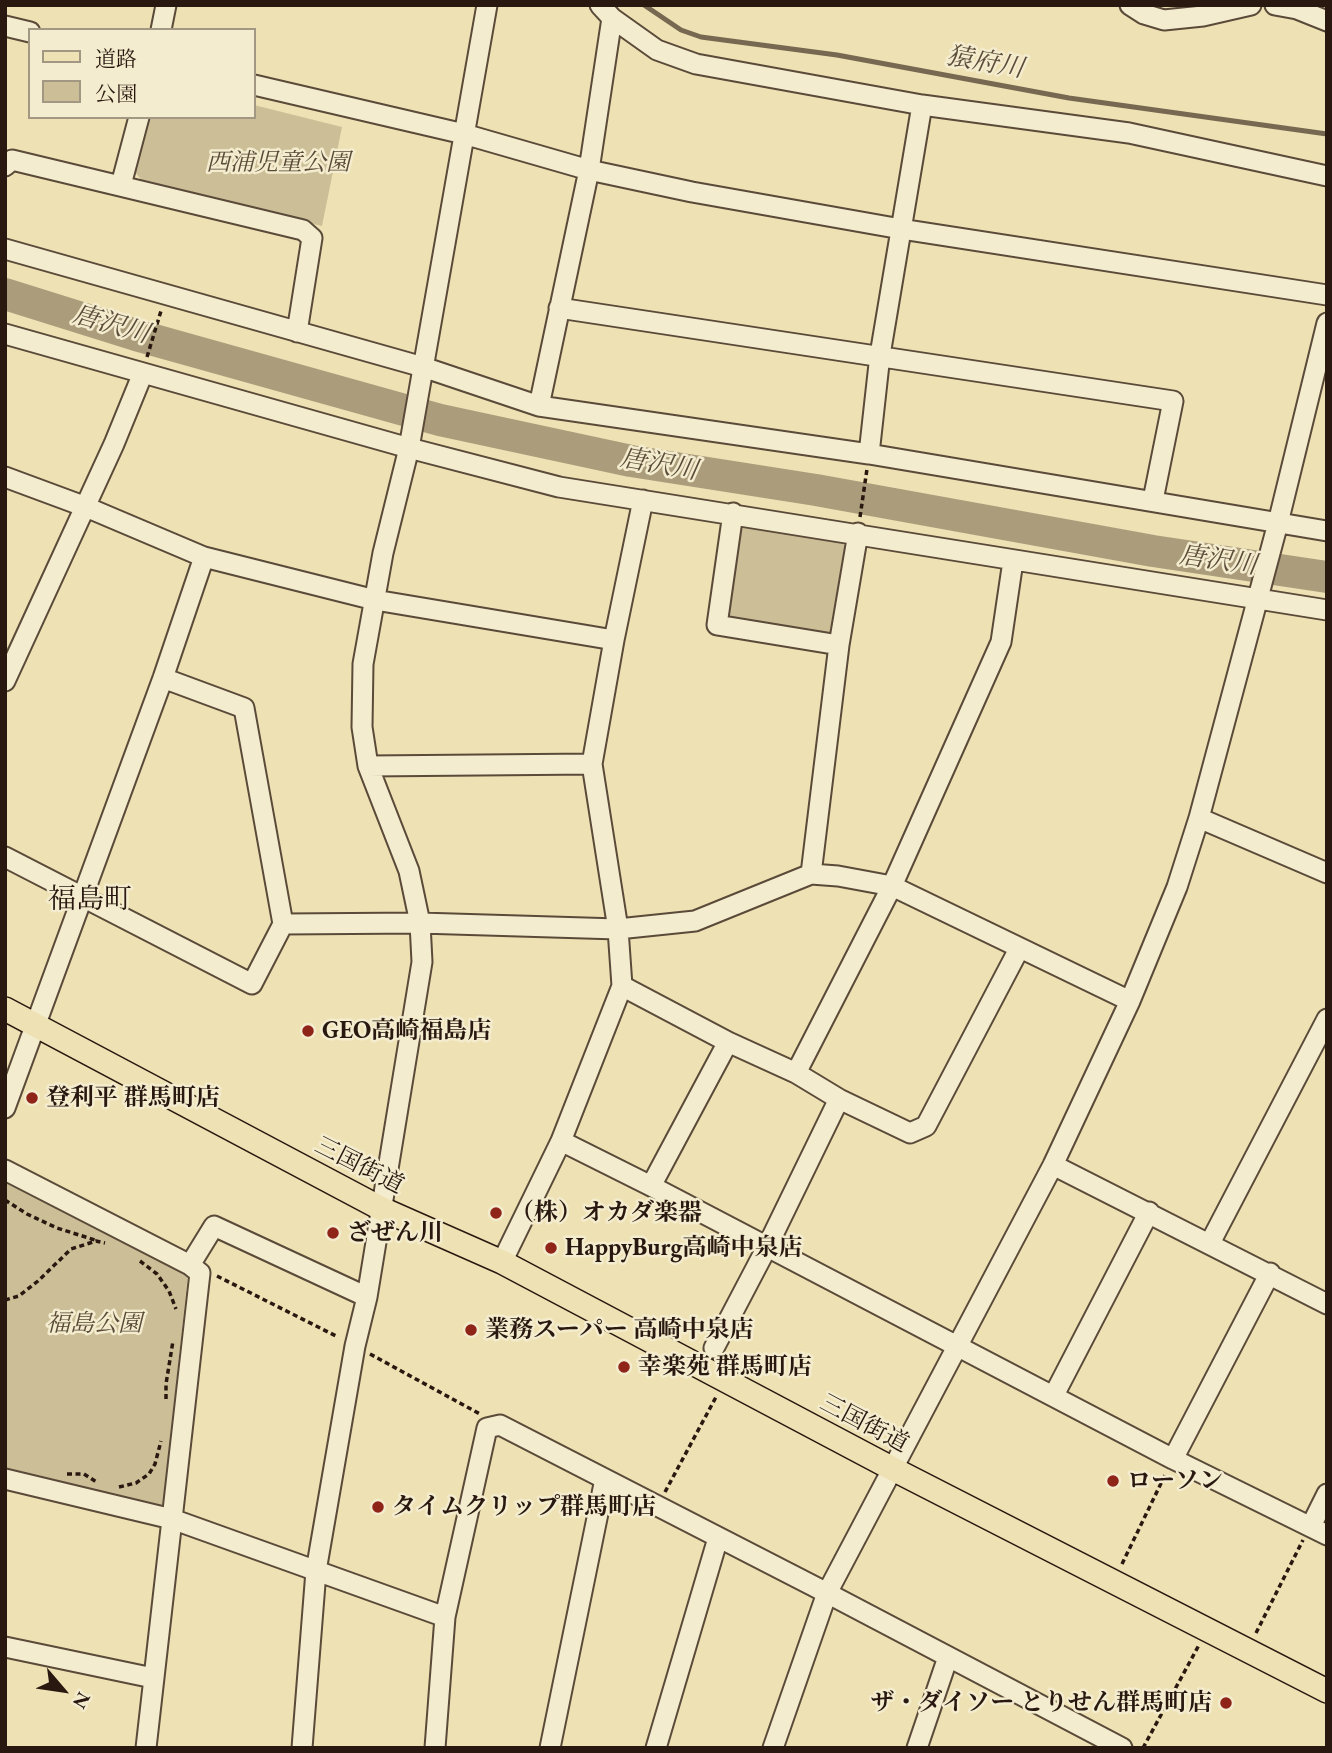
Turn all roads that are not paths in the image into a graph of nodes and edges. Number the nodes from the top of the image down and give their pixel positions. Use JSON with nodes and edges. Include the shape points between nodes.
{"nodes":[{"id":1,"x":166,"y":5,"type":"edge"},
{"id":2,"x":1130,"y":5,"type":"edge"},
{"id":3,"x":1251,"y":5,"type":"edge"},
{"id":4,"x":1275,"y":5,"type":"edge"},
{"id":5,"x":482,"y":6,"type":"edge"},
{"id":6,"x":606,"y":12,"type":"edge"},
{"id":7,"x":1327,"y":21,"type":"edge"},
{"id":8,"x":5,"y":26,"type":"edge"},
{"id":9,"x":161,"y":28,"type":"edge"},
{"id":10,"x":28,"y":32,"type":"edge"},
{"id":11,"x":256,"y":85,"type":"edge"},
{"id":12,"x":922,"y":106,"type":"junction"},
{"id":13,"x":138,"y":119,"type":"edge"},
{"id":14,"x":464,"y":134,"type":"junction"},
{"id":15,"x":5,"y":166,"type":"edge"},
{"id":16,"x":589,"y":170,"type":"junction"},
{"id":17,"x":1327,"y":176,"type":"edge"},
{"id":18,"x":121,"y":185,"type":"junction"},
{"id":19,"x":901,"y":229,"type":"junction"},
{"id":20,"x":5,"y":249,"type":"edge"},
{"id":21,"x":1327,"y":295,"type":"edge"},
{"id":22,"x":559,"y":307,"type":"junction"},
{"id":23,"x":1327,"y":323,"type":"edge"},
{"id":24,"x":297,"y":332,"type":"junction"},
{"id":25,"x":5,"y":334,"type":"edge"},
{"id":26,"x":880,"y":355,"type":"junction"},
{"id":27,"x":145,"y":366,"type":"junction"},
{"id":28,"x":422,"y":372,"type":"junction"},
{"id":29,"x":539,"y":406,"type":"junction"},
{"id":30,"x":409,"y":445,"type":"junction"},
{"id":31,"x":868,"y":462,"type":"junction"},
{"id":32,"x":5,"y":477,"type":"edge"},
{"id":33,"x":643,"y":500,"type":"junction"},
{"id":34,"x":1153,"y":500,"type":"junction"},
{"id":35,"x":86,"y":507,"type":"junction"},
{"id":36,"x":733,"y":513,"type":"junction"},
{"id":37,"x":1278,"y":523,"type":"junction"},
{"id":38,"x":859,"y":527,"type":"junction"},
{"id":39,"x":1327,"y":531,"type":"edge"},
{"id":40,"x":204,"y":556,"type":"junction"},
{"id":41,"x":1013,"y":561,"type":"junction"},
{"id":42,"x":1257,"y":597,"type":"junction"},
{"id":43,"x":374,"y":600,"type":"junction"},
{"id":44,"x":1327,"y":610,"type":"edge"},
{"id":45,"x":614,"y":640,"type":"junction"},
{"id":46,"x":839,"y":645,"type":"junction"},
{"id":47,"x":163,"y":678,"type":"junction"},
{"id":48,"x":5,"y":681,"type":"edge"},
{"id":49,"x":592,"y":764,"type":"junction"},
{"id":50,"x":368,"y":766,"type":"junction"},
{"id":51,"x":1199,"y":818,"type":"junction"},
{"id":52,"x":5,"y":857,"type":"edge"},
{"id":53,"x":1327,"y":873,"type":"edge"},
{"id":54,"x":811,"y":874,"type":"junction"},
{"id":55,"x":892,"y":886,"type":"junction"},
{"id":56,"x":82,"y":896,"type":"junction"},
{"id":57,"x":420,"y":923,"type":"junction"},
{"id":58,"x":283,"y":924,"type":"junction"},
{"id":59,"x":618,"y":929,"type":"junction"},
{"id":60,"x":1019,"y":949,"type":"junction"},
{"id":61,"x":622,"y":986,"type":"junction"},
{"id":62,"x":1130,"y":1001,"type":"junction"},
{"id":63,"x":5,"y":1009,"type":"edge"},
{"id":64,"x":1327,"y":1019,"type":"edge"},
{"id":65,"x":36,"y":1024,"type":"junction"},
{"id":66,"x":728,"y":1042,"type":"junction"},
{"id":67,"x":796,"y":1073,"type":"junction"},
{"id":68,"x":839,"y":1099,"type":"junction"},
{"id":69,"x":5,"y":1108,"type":"edge"},
{"id":70,"x":561,"y":1142,"type":"junction"},
{"id":71,"x":1053,"y":1165,"type":"junction"},
{"id":72,"x":5,"y":1170,"type":"edge"},
{"id":73,"x":651,"y":1186,"type":"junction"},
{"id":74,"x":382,"y":1209,"type":"junction"},
{"id":75,"x":1149,"y":1212,"type":"junction"},
{"id":76,"x":1210,"y":1243,"type":"junction"},
{"id":77,"x":767,"y":1247,"type":"junction"},
{"id":78,"x":502,"y":1262,"type":"junction"},
{"id":79,"x":195,"y":1269,"type":"junction"},
{"id":80,"x":1270,"y":1273,"type":"junction"},
{"id":81,"x":368,"y":1297,"type":"junction"},
{"id":82,"x":1327,"y":1304,"type":"edge"},
{"id":83,"x":957,"y":1347,"type":"junction"},
{"id":84,"x":714,"y":1348,"type":"dead end"},
{"id":85,"x":1054,"y":1395,"type":"junction"},
{"id":86,"x":1173,"y":1459,"type":"junction"},
{"id":87,"x":893,"y":1469,"type":"junction"},
{"id":88,"x":5,"y":1479,"type":"edge"},
{"id":89,"x":605,"y":1479,"type":"junction"},
{"id":90,"x":1327,"y":1494,"type":"edge"},
{"id":91,"x":172,"y":1519,"type":"junction"},
{"id":92,"x":1319,"y":1530,"type":"edge"},
{"id":93,"x":718,"y":1538,"type":"junction"},
{"id":94,"x":316,"y":1571,"type":"junction"},
{"id":95,"x":827,"y":1592,"type":"junction"},
{"id":96,"x":445,"y":1617,"type":"junction"},
{"id":97,"x":5,"y":1647,"type":"edge"},
{"id":98,"x":948,"y":1657,"type":"junction"},
{"id":99,"x":153,"y":1678,"type":"junction"},
{"id":100,"x":1327,"y":1691,"type":"edge"},
{"id":101,"x":146,"y":1748,"type":"edge"},
{"id":102,"x":302,"y":1748,"type":"edge"},
{"id":103,"x":435,"y":1748,"type":"edge"},
{"id":104,"x":550,"y":1748,"type":"edge"},
{"id":105,"x":656,"y":1748,"type":"edge"},
{"id":106,"x":773,"y":1748,"type":"edge"},
{"id":107,"x":917,"y":1748,"type":"edge"},
{"id":108,"x":1122,"y":1748,"type":"edge"}],
"edges":[{"from":1,"to":9,"type":"street"},
{"from":2,"to":3,"type":"street","via":[[1164,20]]},
{"from":4,"to":7,"type":"street"},
{"from":5,"to":14,"type":"street"},
{"from":6,"to":12,"type":"street","via":[[657,50],[696,64]]},
{"from":6,"to":16,"type":"street"},
{"from":8,"to":10,"type":"street"},
{"from":11,"to":14,"type":"street"},
{"from":12,"to":17,"type":"street","via":[[1129,133]]},
{"from":12,"to":19,"type":"street"},
{"from":13,"to":18,"type":"street"},
{"from":14,"to":16,"type":"street"},
{"from":14,"to":28,"type":"street"},
{"from":15,"to":18,"type":"street","via":[[12,160]]},
{"from":16,"to":19,"type":"street"},
{"from":16,"to":22,"type":"street"},
{"from":18,"to":24,"type":"street","via":[[303,230],[312,238]]},
{"from":19,"to":21,"type":"street"},
{"from":19,"to":26,"type":"street"},
{"from":20,"to":24,"type":"street"},
{"from":22,"to":26,"type":"street"},
{"from":22,"to":29,"type":"street"},
{"from":23,"to":37,"type":"street"},
{"from":24,"to":28,"type":"street"},
{"from":25,"to":27,"type":"street"},
{"from":26,"to":31,"type":"street"},
{"from":26,"to":34,"type":"street","via":[[1173,401]]},
{"from":27,"to":30,"type":"street"},
{"from":27,"to":35,"type":"street"},
{"from":28,"to":29,"type":"street"},
{"from":28,"to":30,"type":"street"},
{"from":29,"to":31,"type":"street"},
{"from":30,"to":33,"type":"street","via":[[559,487]]},
{"from":30,"to":43,"type":"street"},
{"from":31,"to":34,"type":"street"},
{"from":32,"to":35,"type":"street"},
{"from":33,"to":36,"type":"street"},
{"from":33,"to":45,"type":"street"},
{"from":34,"to":37,"type":"street"},
{"from":35,"to":40,"type":"street"},
{"from":35,"to":48,"type":"street"},
{"from":36,"to":38,"type":"street"},
{"from":36,"to":46,"type":"street","via":[[717,625]]},
{"from":37,"to":39,"type":"street"},
{"from":37,"to":42,"type":"street"},
{"from":38,"to":41,"type":"street"},
{"from":38,"to":46,"type":"street"},
{"from":40,"to":43,"type":"street"},
{"from":40,"to":47,"type":"street"},
{"from":41,"to":42,"type":"street"},
{"from":41,"to":55,"type":"street","via":[[1001,642]]},
{"from":42,"to":44,"type":"street"},
{"from":42,"to":51,"type":"street"},
{"from":43,"to":45,"type":"street"},
{"from":43,"to":50,"type":"street","via":[[363,664],[362,727]]},
{"from":45,"to":49,"type":"street"},
{"from":46,"to":54,"type":"street"},
{"from":47,"to":56,"type":"street"},
{"from":47,"to":58,"type":"street","via":[[244,708]]},
{"from":49,"to":50,"type":"street"},
{"from":49,"to":59,"type":"street"},
{"from":50,"to":57,"type":"street","via":[[409,871]]},
{"from":51,"to":53,"type":"street"},
{"from":51,"to":62,"type":"street","via":[[1177,887]]},
{"from":52,"to":56,"type":"street"},
{"from":54,"to":55,"type":"street"},
{"from":54,"to":59,"type":"street","via":[[695,921]]},
{"from":55,"to":60,"type":"street"},
{"from":55,"to":67,"type":"street"},
{"from":56,"to":58,"type":"street","via":[[252,984]]},
{"from":56,"to":65,"type":"street"},
{"from":57,"to":58,"type":"street"},
{"from":57,"to":59,"type":"street"},
{"from":57,"to":74,"type":"street","via":[[422,962]]},
{"from":59,"to":61,"type":"street"},
{"from":60,"to":62,"type":"street"},
{"from":60,"to":68,"type":"street","via":[[926,1126],[910,1133]]},
{"from":61,"to":66,"type":"street"},
{"from":61,"to":70,"type":"street"},
{"from":62,"to":71,"type":"street"},
{"from":63,"to":65,"type":"main road","name":"三国街道"},
{"from":64,"to":76,"type":"street"},
{"from":65,"to":69,"type":"street"},
{"from":65,"to":74,"type":"main road","name":"三国街道"},
{"from":66,"to":67,"type":"street"},
{"from":66,"to":73,"type":"street"},
{"from":67,"to":68,"type":"street"},
{"from":68,"to":77,"type":"street"},
{"from":70,"to":73,"type":"street"},
{"from":70,"to":78,"type":"street"},
{"from":71,"to":75,"type":"street"},
{"from":71,"to":83,"type":"street"},
{"from":72,"to":79,"type":"street"},
{"from":73,"to":77,"type":"street"},
{"from":74,"to":78,"type":"main road","name":"三国街道"},
{"from":74,"to":81,"type":"street"},
{"from":75,"to":76,"type":"street"},
{"from":75,"to":85,"type":"street"},
{"from":76,"to":80,"type":"street"},
{"from":77,"to":83,"type":"street"},
{"from":77,"to":84,"type":"street"},
{"from":78,"to":87,"type":"main road","name":"三国街道"},
{"from":79,"to":81,"type":"street","via":[[214,1226]]},
{"from":79,"to":91,"type":"street"},
{"from":80,"to":82,"type":"street"},
{"from":80,"to":86,"type":"street"},
{"from":81,"to":94,"type":"street","via":[[355,1346]]},
{"from":83,"to":85,"type":"street"},
{"from":83,"to":87,"type":"street"},
{"from":85,"to":86,"type":"street"},
{"from":86,"to":92,"type":"street"},
{"from":87,"to":95,"type":"street"},
{"from":87,"to":100,"type":"main road","name":"三国街道"},
{"from":88,"to":91,"type":"street"},
{"from":89,"to":93,"type":"street"},
{"from":89,"to":96,"type":"street","via":[[500,1425],[487,1428]]},
{"from":89,"to":104,"type":"street"},
{"from":90,"to":92,"type":"street"},
{"from":91,"to":94,"type":"street"},
{"from":91,"to":99,"type":"street"},
{"from":93,"to":95,"type":"street"},
{"from":93,"to":105,"type":"street"},
{"from":94,"to":96,"type":"street"},
{"from":94,"to":102,"type":"street"},
{"from":95,"to":98,"type":"street"},
{"from":95,"to":106,"type":"street"},
{"from":96,"to":103,"type":"street"},
{"from":97,"to":99,"type":"street"},
{"from":98,"to":107,"type":"street"},
{"from":98,"to":108,"type":"street"},
{"from":99,"to":101,"type":"street"}]}
